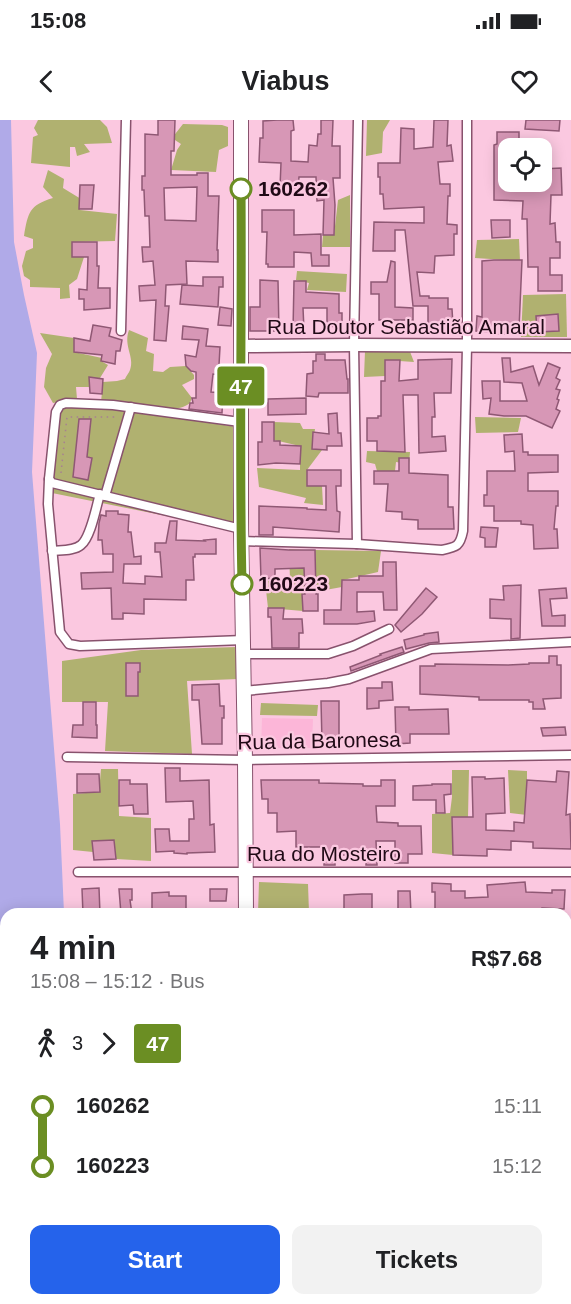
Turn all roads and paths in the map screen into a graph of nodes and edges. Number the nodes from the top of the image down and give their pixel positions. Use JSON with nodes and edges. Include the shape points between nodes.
{"nodes":[{"id":1,"x":126,"y":120,"type":"edge"},
{"id":2,"x":241,"y":120,"type":"edge"},
{"id":3,"x":358,"y":120,"type":"edge"},
{"id":4,"x":467,"y":120,"type":"edge"},
{"id":5,"x":121,"y":331,"type":"dead end"},
{"id":6,"x":354,"y":345,"type":"junction"},
{"id":7,"x":242,"y":346,"type":"junction"},
{"id":8,"x":467,"y":346,"type":"junction"},
{"id":9,"x":571,"y":346,"type":"edge"},
{"id":10,"x":131,"y":407,"type":"junction"},
{"id":11,"x":128,"y":416,"type":"junction"},
{"id":12,"x":240,"y":422,"type":"junction"},
{"id":13,"x":61,"y":473,"type":"dead end"},
{"id":14,"x":49,"y":479,"type":"junction"},
{"id":15,"x":102,"y":495,"type":"junction"},
{"id":16,"x":241,"y":535,"type":"junction"},
{"id":17,"x":357,"y":544,"type":"junction"},
{"id":18,"x":52,"y":551,"type":"junction"},
{"id":19,"x":390,"y":628,"type":"dead end"},
{"id":20,"x":244,"y":640,"type":"junction"},
{"id":21,"x":571,"y":642,"type":"edge"},
{"id":22,"x":244,"y":654,"type":"junction"},
{"id":23,"x":244,"y":691,"type":"junction"},
{"id":24,"x":571,"y":755,"type":"edge"},
{"id":25,"x":67,"y":757,"type":"dead end"},
{"id":26,"x":245,"y":760,"type":"junction"},
{"id":27,"x":78,"y":872,"type":"dead end"},
{"id":28,"x":246,"y":872,"type":"junction"},
{"id":29,"x":571,"y":872,"type":"edge"},
{"id":30,"x":246,"y":908,"type":"edge"}],
"edges":[{"from":1,"to":5,"type":"street"},
{"from":2,"to":7,"type":"main road"},
{"from":3,"to":6,"type":"street"},
{"from":4,"to":8,"type":"street"},
{"from":6,"to":7,"type":"street","name":"Rua Doutor Sebastião Amaral"},
{"from":6,"to":8,"type":"street","name":"Rua Doutor Sebastião Amaral"},
{"from":6,"to":17,"type":"street"},
{"from":7,"to":12,"type":"main road"},
{"from":8,"to":9,"type":"street","name":"Rua Doutor Sebastião Amaral"},
{"from":8,"to":17,"type":"street","via":[[463,531],[459,544],[442,550]]},
{"from":10,"to":11,"type":"street"},
{"from":10,"to":12,"type":"street"},
{"from":10,"to":14,"type":"street","via":[[71,402],[60,405]]},
{"from":11,"to":13,"type":"path","via":[[67,417]]},
{"from":11,"to":15,"type":"street"},
{"from":12,"to":16,"type":"main road"},
{"from":14,"to":15,"type":"street"},
{"from":14,"to":18,"type":"street"},
{"from":15,"to":16,"type":"street"},
{"from":15,"to":18,"type":"street","via":[[81,546]]},
{"from":16,"to":17,"type":"street"},
{"from":16,"to":20,"type":"main road"},
{"from":18,"to":20,"type":"street","via":[[60,632],[69,644]]},
{"from":19,"to":22,"type":"street","via":[[328,654]]},
{"from":20,"to":22,"type":"main road"},
{"from":21,"to":23,"type":"street","via":[[431,649],[349,679]]},
{"from":22,"to":23,"type":"main road"},
{"from":23,"to":26,"type":"main road"},
{"from":24,"to":26,"type":"street","name":"Rua da Baronesa"},
{"from":25,"to":26,"type":"street","name":"Rua da Baronesa"},
{"from":26,"to":28,"type":"main road"},
{"from":27,"to":28,"type":"street","name":"Rua do Mosteiro"},
{"from":28,"to":29,"type":"street","name":"Rua do Mosteiro"},
{"from":28,"to":30,"type":"main road"}]}
